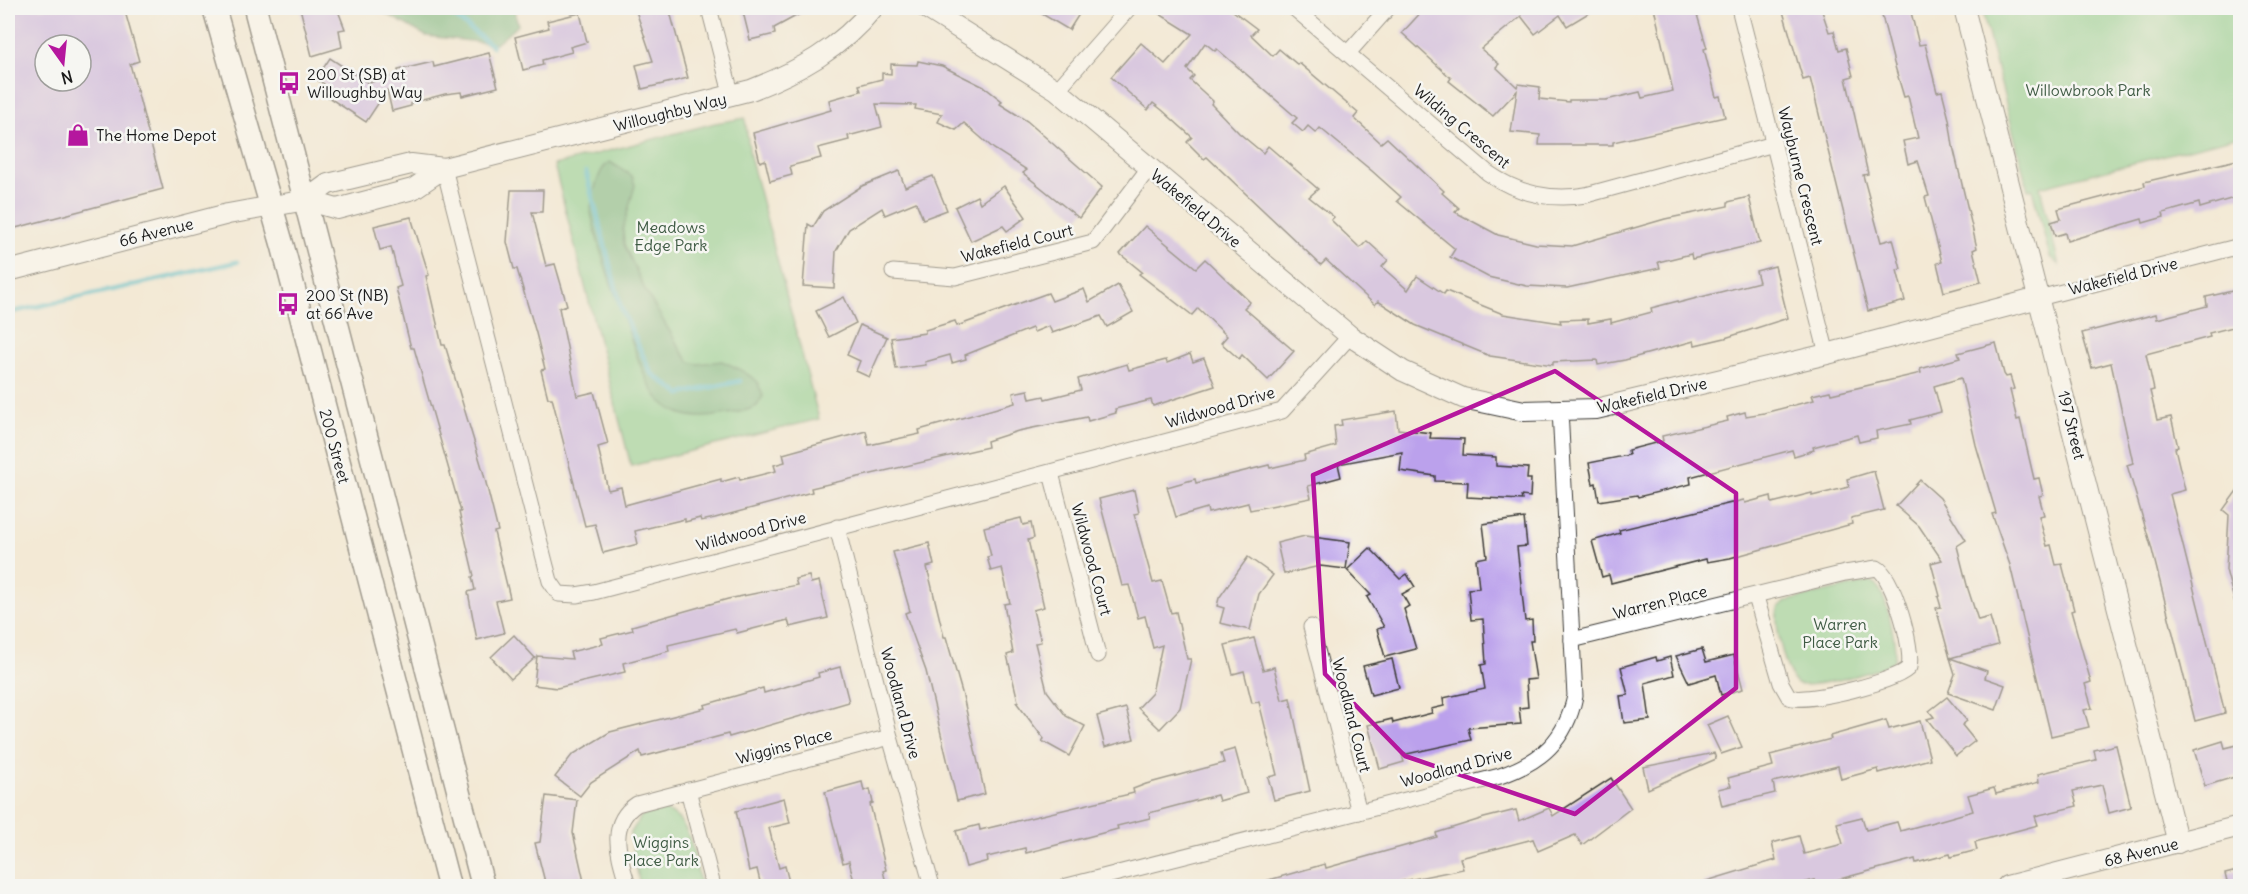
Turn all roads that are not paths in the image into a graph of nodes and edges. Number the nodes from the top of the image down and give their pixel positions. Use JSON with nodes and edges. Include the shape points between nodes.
{"nodes":[{"id":1,"x":214,"y":8,"type":"edge"},
{"id":2,"x":255,"y":8,"type":"edge"},
{"id":3,"x":709,"y":8,"type":"edge"},
{"id":4,"x":873,"y":8,"type":"edge"},
{"id":5,"x":926,"y":8,"type":"edge"},
{"id":6,"x":1129,"y":8,"type":"edge"},
{"id":7,"x":1294,"y":8,"type":"edge"},
{"id":8,"x":1388,"y":8,"type":"edge"},
{"id":9,"x":1739,"y":8,"type":"edge"},
{"id":10,"x":1964,"y":8,"type":"edge"},
{"id":11,"x":1348,"y":53,"type":"junction"},
{"id":12,"x":1057,"y":90,"type":"junction"},
{"id":13,"x":732,"y":97,"type":"junction"},
{"id":14,"x":1774,"y":144,"type":"junction"},
{"id":15,"x":444,"y":168,"type":"junction"},
{"id":16,"x":1149,"y":168,"type":"junction"},
{"id":17,"x":306,"y":200,"type":"junction"},
{"id":18,"x":271,"y":206,"type":"junction"},
{"id":19,"x":2241,"y":246,"type":"edge"},
{"id":20,"x":8,"y":271,"type":"edge"},
{"id":21,"x":893,"y":272,"type":"dead end"},
{"id":22,"x":2039,"y":298,"type":"junction"},
{"id":23,"x":1350,"y":336,"type":"junction"},
{"id":24,"x":1827,"y":354,"type":"junction"},
{"id":25,"x":1560,"y":410,"type":"junction"},
{"id":26,"x":1051,"y":472,"type":"junction"},
{"id":27,"x":837,"y":527,"type":"junction"},
{"id":28,"x":1756,"y":597,"type":"junction"},
{"id":29,"x":1311,"y":627,"type":"dead end"},
{"id":30,"x":1572,"y":640,"type":"junction"},
{"id":31,"x":1098,"y":655,"type":"dead end"},
{"id":32,"x":890,"y":737,"type":"junction"},
{"id":33,"x":688,"y":790,"type":"junction"},
{"id":34,"x":1359,"y":812,"type":"junction"},
{"id":35,"x":2241,"y":826,"type":"edge"},
{"id":36,"x":2178,"y":843,"type":"junction"},
{"id":37,"x":449,"y":886,"type":"edge"},
{"id":38,"x":483,"y":886,"type":"edge"},
{"id":39,"x":628,"y":886,"type":"edge"},
{"id":40,"x":713,"y":886,"type":"edge"},
{"id":41,"x":932,"y":886,"type":"edge"},
{"id":42,"x":1067,"y":886,"type":"edge"},
{"id":43,"x":2007,"y":886,"type":"edge"}],
"edges":[{"from":1,"to":18,"type":"main road","name":"200 Street"},
{"from":2,"to":17,"type":"main road","name":"200 Street"},
{"from":3,"to":13,"type":"street"},
{"from":4,"to":13,"type":"street","name":"Willoughby Way","via":[[822,56],[799,70]]},
{"from":5,"to":12,"type":"street","name":"Wakefield Drive"},
{"from":6,"to":12,"type":"street"},
{"from":7,"to":11,"type":"street","name":"Wilding Crescent"},
{"from":8,"to":11,"type":"street"},
{"from":9,"to":14,"type":"street","name":"Wayburne Crescent"},
{"from":10,"to":22,"type":"street","name":"197 Street"},
{"from":11,"to":14,"type":"street","name":"Wilding Crescent","via":[[1488,173],[1509,187],[1531,194],[1571,198],[1586,195]]},
{"from":12,"to":16,"type":"street","name":"Wakefield Drive"},
{"from":13,"to":15,"type":"street","name":"Willoughby Way"},
{"from":14,"to":24,"type":"street","name":"Wayburne Crescent"},
{"from":15,"to":17,"type":"street","name":"Willoughby Way","via":[[413,189],[337,209]]},
{"from":15,"to":27,"type":"street","name":"Wildwood Drive","via":[[550,581],[559,594],[594,592]]},
{"from":16,"to":21,"type":"street","name":"Wakefield Court","via":[[1093,243],[956,277]]},
{"from":16,"to":23,"type":"street","name":"Wakefield Drive"},
{"from":17,"to":18,"type":"street","name":"66 Avenue"},
{"from":17,"to":38,"type":"main road","name":"200 Street"},
{"from":18,"to":20,"type":"street","name":"66 Avenue"},
{"from":18,"to":37,"type":"main road","name":"200 Street"},
{"from":19,"to":22,"type":"street","name":"Wakefield Drive"},
{"from":22,"to":24,"type":"street","name":"Wakefield Drive"},
{"from":22,"to":36,"type":"street","name":"197 Street"},
{"from":23,"to":25,"type":"street","name":"Wakefield Drive","via":[[1403,371],[1463,398],[1524,411]]},
{"from":23,"to":26,"type":"street","name":"Wildwood Drive","via":[[1282,411]]},
{"from":24,"to":25,"type":"street","name":"Wakefield Drive","via":[[1596,409]]},
{"from":25,"to":30,"type":"street","name":"Woodland Drive"},
{"from":26,"to":27,"type":"street","name":"Wildwood Drive"},
{"from":26,"to":31,"type":"street","name":"Wildwood Court"},
{"from":27,"to":32,"type":"street","name":"Woodland Drive"},
{"from":28,"to":28,"type":"street","name":"Warren Place","via":[[1780,683],[1789,697],[1808,699],[1882,681],[1910,667],[1909,647],[1897,604],[1890,581],[1881,569],[1864,568]]},
{"from":28,"to":30,"type":"street","name":"Warren Place"},
{"from":29,"to":34,"type":"street","name":"Woodland Court"},
{"from":30,"to":34,"type":"street","name":"Woodland Drive","via":[[1573,708],[1564,732],[1546,752],[1519,770]]},
{"from":32,"to":33,"type":"street","name":"Wiggins Place"},
{"from":32,"to":41,"type":"street","name":"Woodland Drive"},
{"from":33,"to":39,"type":"street","name":"Wiggins Place","via":[[646,800],[624,815],[617,844]]},
{"from":33,"to":40,"type":"street"},
{"from":34,"to":42,"type":"street","name":"Woodland Drive"},
{"from":35,"to":36,"type":"street","name":"68 Avenue"},
{"from":36,"to":43,"type":"street","name":"68 Avenue"}]}
